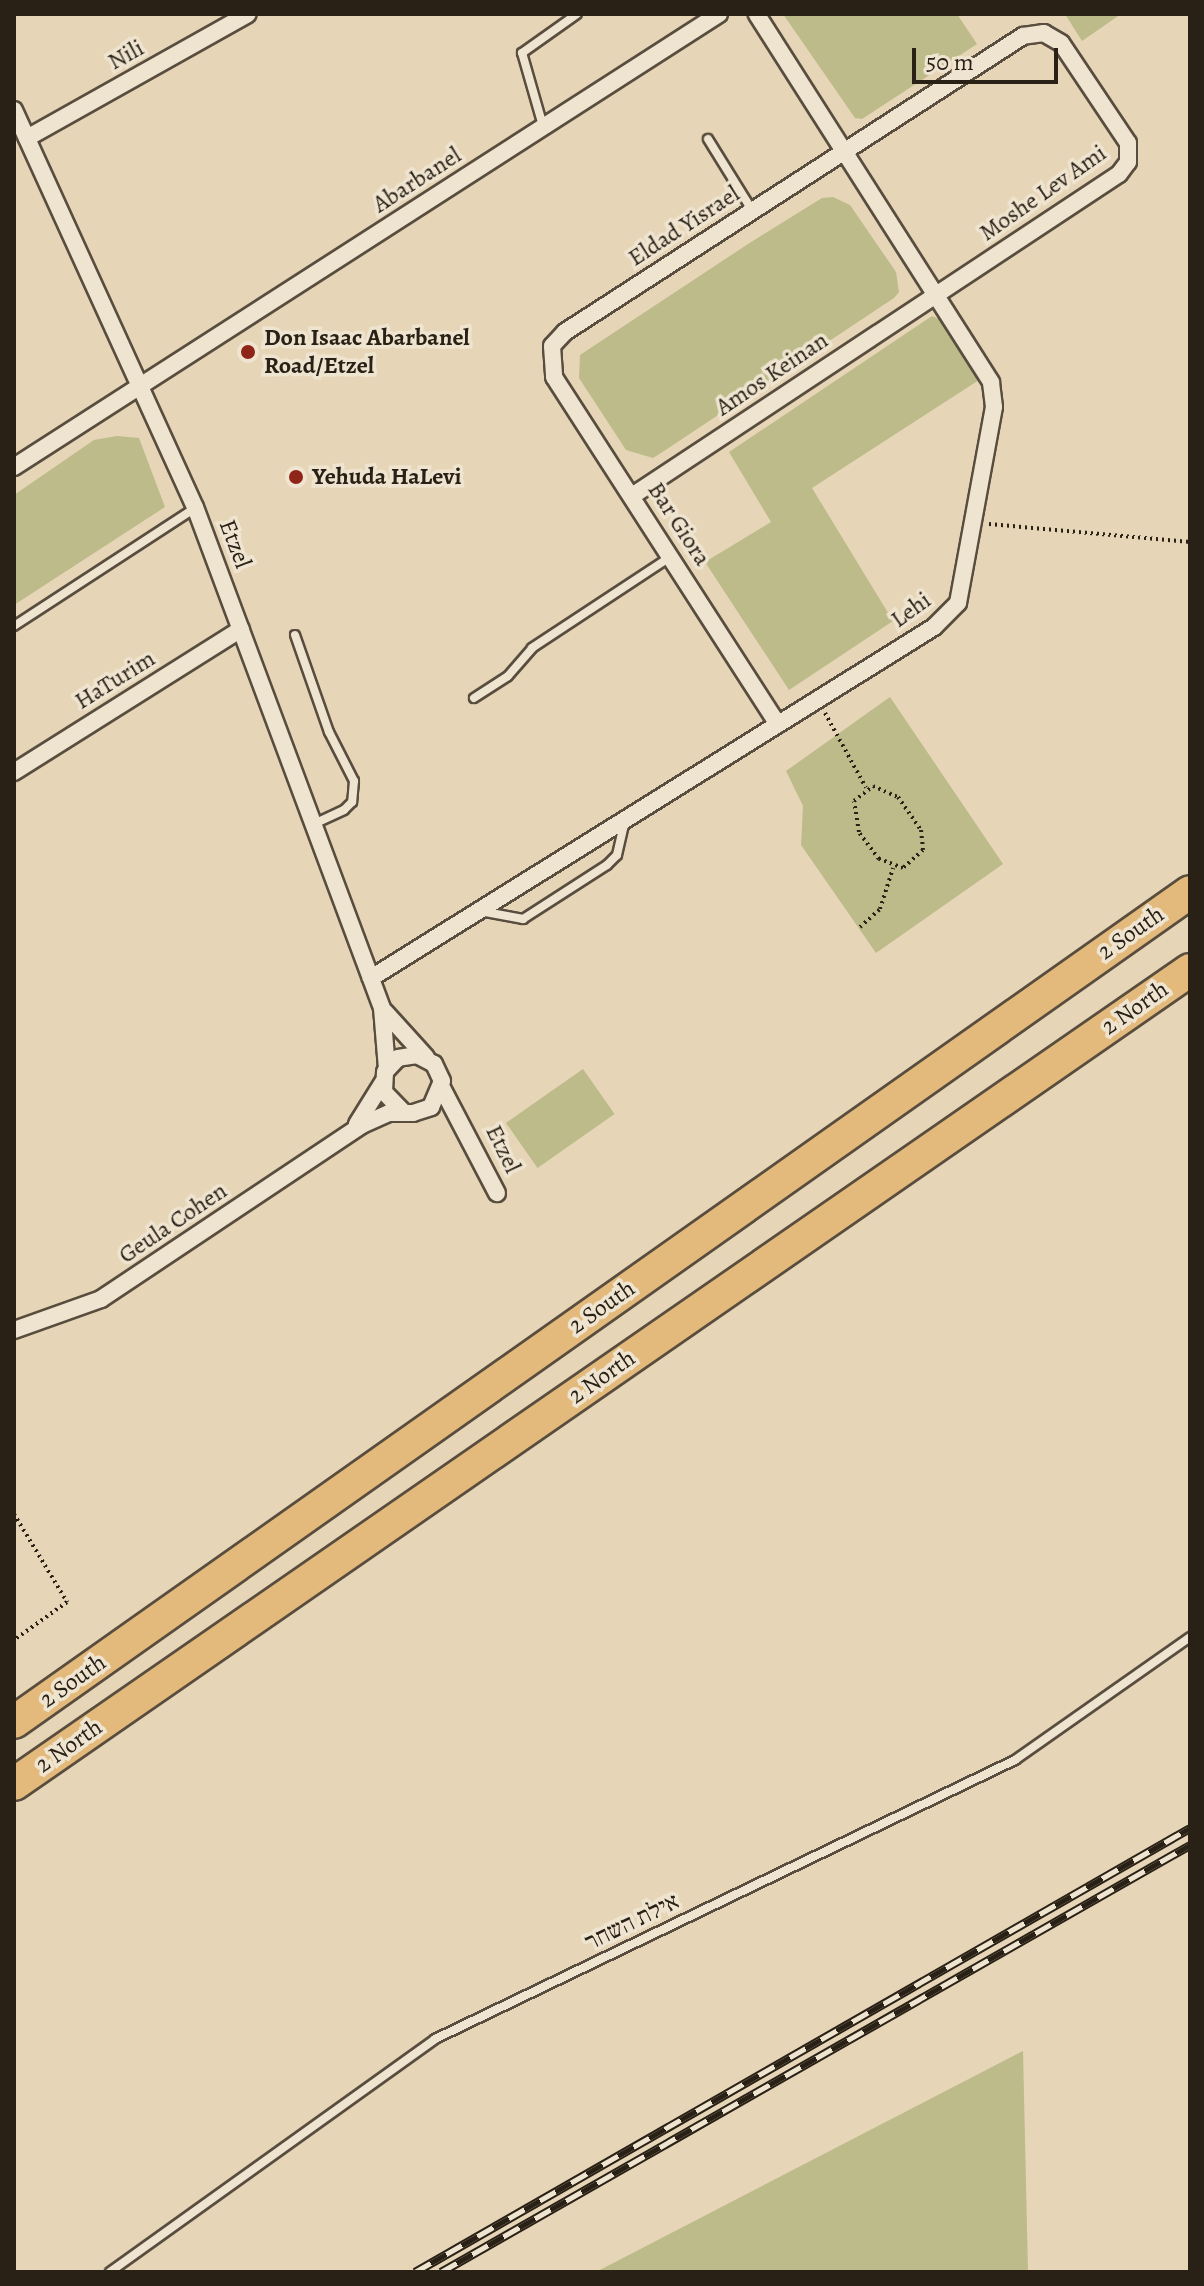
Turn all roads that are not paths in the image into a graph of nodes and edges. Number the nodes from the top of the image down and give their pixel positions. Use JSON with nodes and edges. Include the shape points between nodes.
{"nodes":[{"id":1,"x":248,"y":14,"type":"edge"},
{"id":2,"x":577,"y":14,"type":"edge"},
{"id":3,"x":719,"y":14,"type":"edge"},
{"id":4,"x":757,"y":14,"type":"edge"},
{"id":5,"x":14,"y":110,"type":"edge"},
{"id":6,"x":544,"y":127,"type":"junction"},
{"id":7,"x":27,"y":138,"type":"junction"},
{"id":8,"x":708,"y":139,"type":"dead end"},
{"id":9,"x":845,"y":149,"type":"junction"},
{"id":10,"x":752,"y":210,"type":"junction"},
{"id":11,"x":939,"y":293,"type":"junction"},
{"id":12,"x":552,"y":346,"type":"joint"},
{"id":13,"x":143,"y":387,"type":"junction"},
{"id":14,"x":14,"y":467,"type":"edge"},
{"id":15,"x":632,"y":496,"type":"junction"},
{"id":16,"x":195,"y":507,"type":"junction"},
{"id":17,"x":671,"y":556,"type":"junction"},
{"id":18,"x":14,"y":626,"type":"edge"},
{"id":19,"x":241,"y":629,"type":"junction"},
{"id":20,"x":295,"y":635,"type":"dead end"},
{"id":21,"x":474,"y":698,"type":"dead end"},
{"id":22,"x":778,"y":724,"type":"junction"},
{"id":23,"x":14,"y":772,"type":"edge"},
{"id":24,"x":625,"y":819,"type":"junction"},
{"id":25,"x":314,"y":824,"type":"junction"},
{"id":26,"x":1190,"y":892,"type":"edge"},
{"id":27,"x":479,"y":911,"type":"junction"},
{"id":28,"x":1190,"y":970,"type":"edge"},
{"id":29,"x":371,"y":978,"type":"junction"},
{"id":30,"x":382,"y":1008,"type":"junction"},
{"id":31,"x":427,"y":1058,"type":"junction"},
{"id":32,"x":385,"y":1075,"type":"junction"},
{"id":33,"x":441,"y":1086,"type":"junction"},
{"id":34,"x":422,"y":1111,"type":"junction"},
{"id":35,"x":403,"y":1112,"type":"junction"},
{"id":36,"x":465,"y":1126,"type":"junction"},
{"id":37,"x":348,"y":1134,"type":"junction"},
{"id":38,"x":497,"y":1193,"type":"dead end"},
{"id":39,"x":14,"y":1330,"type":"edge"},
{"id":40,"x":1190,"y":1637,"type":"edge"},
{"id":41,"x":14,"y":1722,"type":"edge"},
{"id":42,"x":14,"y":1784,"type":"edge"},
{"id":43,"x":110,"y":2272,"type":"edge"}],
"edges":[{"from":1,"to":7,"type":"street","name":"Nili"},
{"from":2,"to":6,"type":"lane","via":[[522,53]]},
{"from":3,"to":6,"type":"street","name":"Abarbanel"},
{"from":4,"to":9,"type":"street","name":"Lehi"},
{"from":5,"to":7,"type":"street","name":"Etzel"},
{"from":6,"to":13,"type":"street","name":"Abarbanel"},
{"from":7,"to":13,"type":"street","name":"Etzel"},
{"from":8,"to":10,"type":"lane"},
{"from":9,"to":10,"type":"street","name":"Eldad Yisrael"},
{"from":9,"to":11,"type":"street","name":"Lehi"},
{"from":9,"to":11,"type":"street","name":"Moshe Lev Ami","via":[[1034,32],[1061,43],[1123,135],[1129,152],[1119,174]]},
{"from":10,"to":12,"type":"street","name":"Eldad Yisrael","via":[[565,332]]},
{"from":11,"to":15,"type":"street","name":"Amos Keinan"},
{"from":11,"to":22,"type":"street","name":"Lehi","via":[[994,394],[965,581],[948,615]]},
{"from":12,"to":15,"type":"street","name":"Bar Giora","via":[[554,377]]},
{"from":13,"to":14,"type":"street","name":"Abarbanel"},
{"from":13,"to":16,"type":"street","name":"Etzel"},
{"from":15,"to":17,"type":"street","name":"Bar Giora"},
{"from":16,"to":18,"type":"lane"},
{"from":16,"to":19,"type":"street","name":"Etzel"},
{"from":17,"to":21,"type":"lane","via":[[532,648],[508,676]]},
{"from":17,"to":22,"type":"street","name":"Bar Giora"},
{"from":19,"to":23,"type":"street","name":"HaTurim"},
{"from":19,"to":25,"type":"street","name":"Etzel"},
{"from":20,"to":25,"type":"lane","via":[[329,732],[354,781],[352,802]]},
{"from":22,"to":24,"type":"street","name":"Lehi"},
{"from":24,"to":27,"type":"street","name":"Lehi"},
{"from":24,"to":27,"type":"lane","via":[[617,855],[607,865],[523,919]]},
{"from":25,"to":29,"type":"street","name":"Etzel"},
{"from":26,"to":41,"type":"highway","name":"2 South"},
{"from":27,"to":29,"type":"street","name":"Lehi"},
{"from":28,"to":42,"type":"highway","name":"2 North"},
{"from":29,"to":30,"type":"street","name":"Etzel"},
{"from":30,"to":31,"type":"street","name":"Etzel"},
{"from":30,"to":32,"type":"street","name":"Etzel"},
{"from":31,"to":32,"type":"street","via":[[407,1054]]},
{"from":31,"to":33,"type":"street","via":[[439,1072]]},
{"from":32,"to":35,"type":"street","via":[[388,1101]]},
{"from":32,"to":37,"type":"street","name":"Geula Cohen"},
{"from":33,"to":34,"type":"street","via":[[437,1100]]},
{"from":33,"to":36,"type":"street","name":"Etzel"},
{"from":34,"to":35,"type":"street"},
{"from":34,"to":36,"type":"street","name":"Etzel"},
{"from":35,"to":37,"type":"street","name":"Geula Cohen","via":[[375,1118]]},
{"from":36,"to":38,"type":"street","name":"Etzel"},
{"from":37,"to":39,"type":"street","name":"Geula Cohen","via":[[101,1299]]},
{"from":40,"to":43,"type":"lane","name":"אילת השחר","via":[[1015,1760],[435,2039]]}]}
